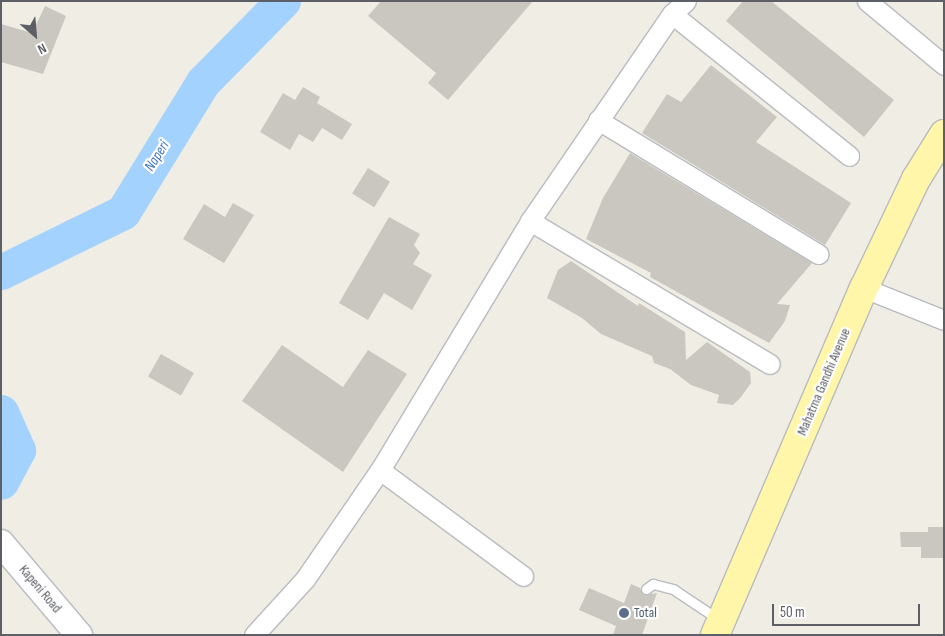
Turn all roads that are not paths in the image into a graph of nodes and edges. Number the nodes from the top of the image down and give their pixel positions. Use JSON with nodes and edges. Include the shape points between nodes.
{"nodes":[{"id":1,"x":686,"y":1,"type":"edge"},
{"id":2,"x":867,"y":1,"type":"edge"},
{"id":3,"x":672,"y":14,"type":"junction"},
{"id":4,"x":944,"y":65,"type":"edge"},
{"id":5,"x":598,"y":120,"type":"junction"},
{"id":6,"x":944,"y":134,"type":"edge"},
{"id":7,"x":849,"y":156,"type":"dead end"},
{"id":8,"x":530,"y":221,"type":"junction"},
{"id":9,"x":818,"y":254,"type":"dead end"},
{"id":10,"x":864,"y":288,"type":"junction"},
{"id":11,"x":944,"y":320,"type":"edge"},
{"id":12,"x":770,"y":364,"type":"dead end"},
{"id":13,"x":380,"y":470,"type":"junction"},
{"id":14,"x":1,"y":543,"type":"edge"},
{"id":15,"x":523,"y":576,"type":"dead end"},
{"id":16,"x":646,"y":590,"type":"dead end"},
{"id":17,"x":718,"y":628,"type":"edge"},
{"id":18,"x":79,"y":635,"type":"edge"},
{"id":19,"x":254,"y":635,"type":"edge"}],
"edges":[{"from":1,"to":3,"type":"street"},
{"from":2,"to":4,"type":"street"},
{"from":3,"to":5,"type":"street"},
{"from":3,"to":7,"type":"street"},
{"from":5,"to":8,"type":"street"},
{"from":5,"to":9,"type":"street"},
{"from":6,"to":10,"type":"main road","name":"Mahatma Gandhi Avenue","via":[[916,179]]},
{"from":8,"to":12,"type":"street"},
{"from":8,"to":13,"type":"street"},
{"from":10,"to":11,"type":"street"},
{"from":10,"to":17,"type":"main road","name":"Mahatma Gandhi Avenue"},
{"from":13,"to":15,"type":"street"},
{"from":13,"to":19,"type":"street","via":[[305,579]]},
{"from":14,"to":18,"type":"main road","name":"Kapeni Road"},
{"from":16,"to":17,"type":"lane","via":[[653,584],[673,589]]}]}
